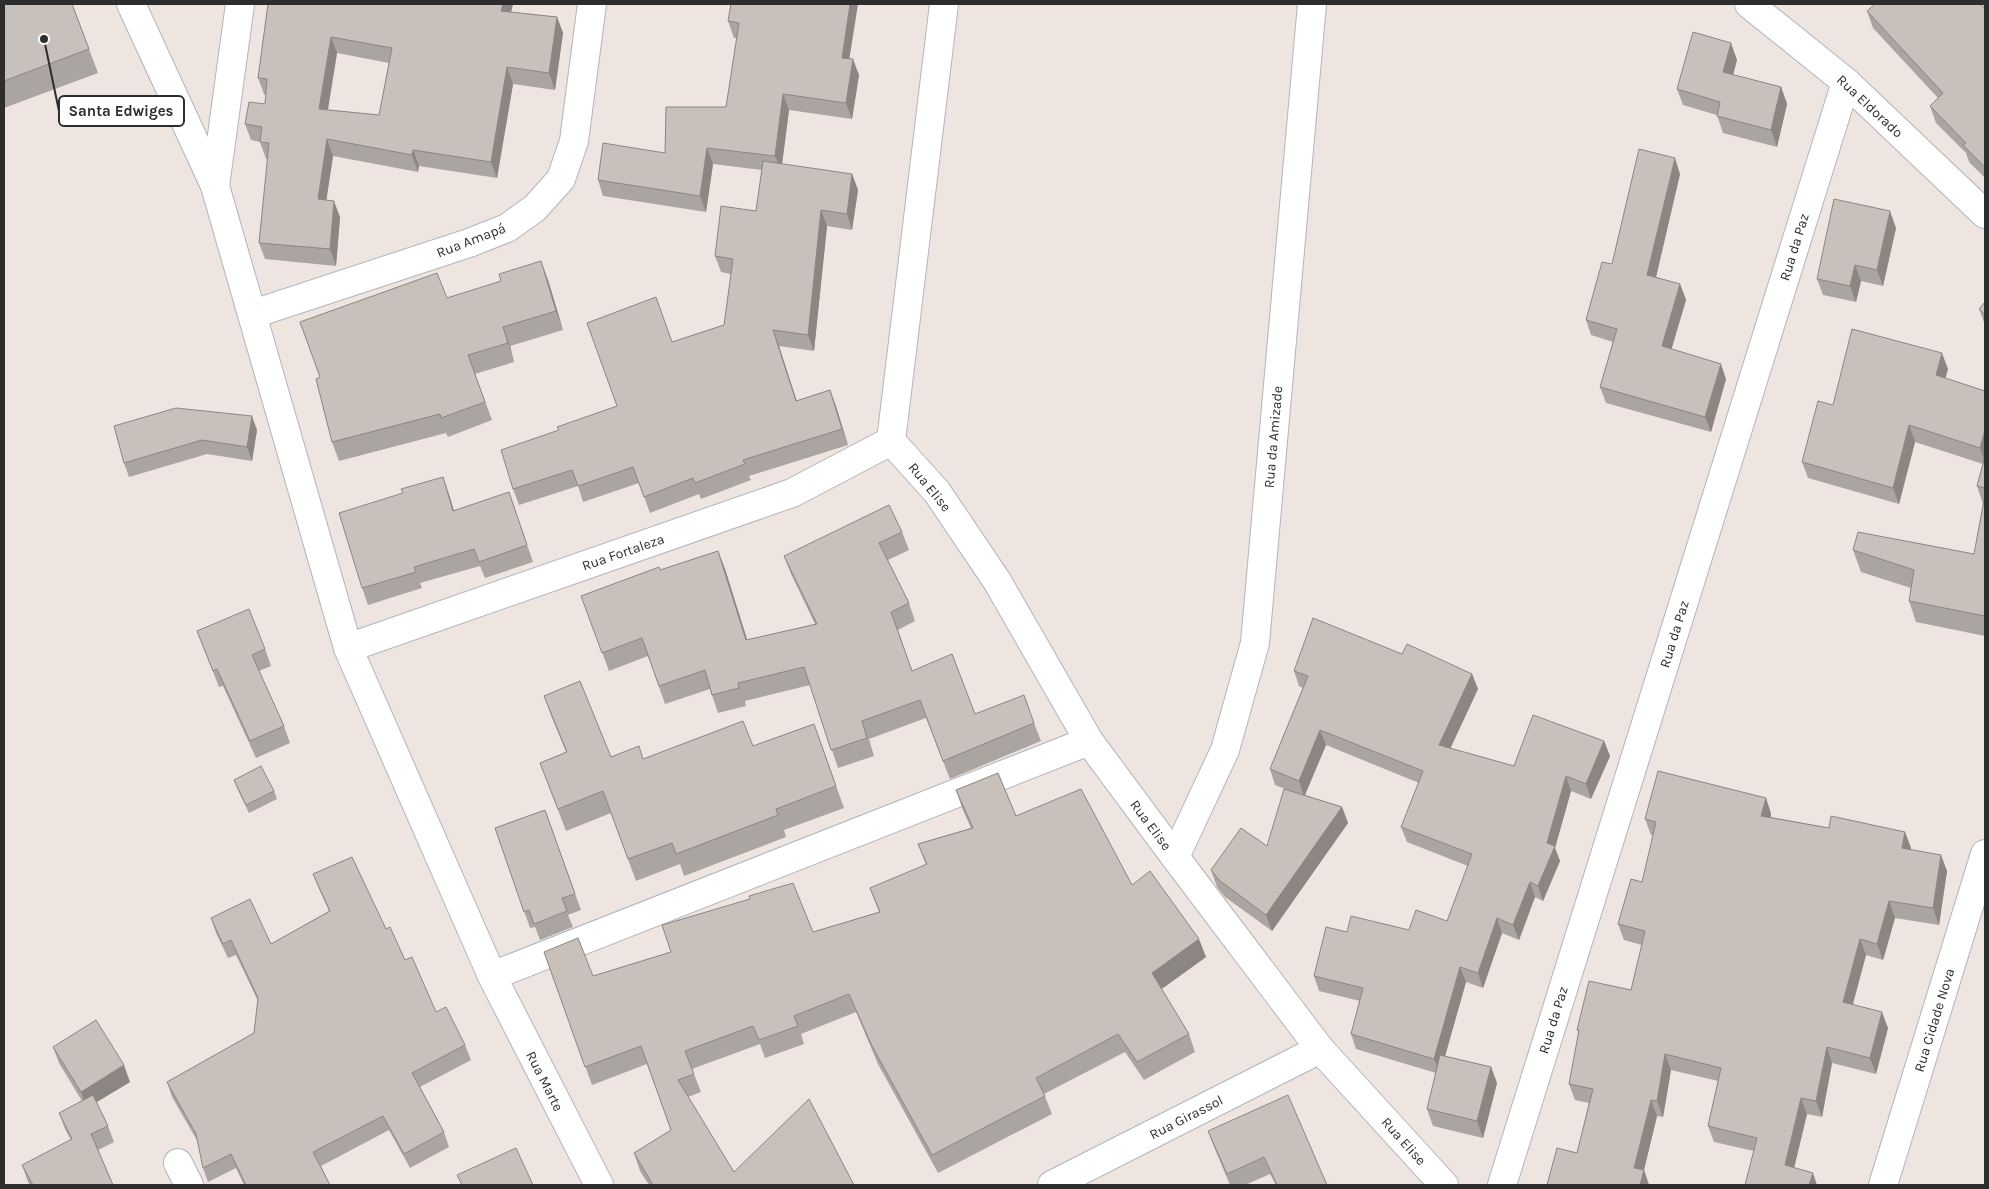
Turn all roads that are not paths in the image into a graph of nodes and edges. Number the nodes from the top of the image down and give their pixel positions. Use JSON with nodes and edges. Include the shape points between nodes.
{"nodes":[{"id":1,"x":131,"y":4,"type":"edge"},
{"id":2,"x":240,"y":4,"type":"edge"},
{"id":3,"x":592,"y":4,"type":"edge"},
{"id":4,"x":944,"y":4,"type":"edge"},
{"id":5,"x":1312,"y":4,"type":"edge"},
{"id":6,"x":1749,"y":4,"type":"edge"},
{"id":7,"x":1846,"y":82,"type":"junction"},
{"id":8,"x":215,"y":186,"type":"junction"},
{"id":9,"x":1985,"y":214,"type":"edge"},
{"id":10,"x":253,"y":314,"type":"junction"},
{"id":11,"x":891,"y":442,"type":"junction"},
{"id":12,"x":348,"y":648,"type":"junction"},
{"id":13,"x":1090,"y":741,"type":"junction"},
{"id":14,"x":1985,"y":854,"type":"edge"},
{"id":15,"x":1175,"y":856,"type":"junction"},
{"id":16,"x":492,"y":976,"type":"junction"},
{"id":17,"x":1320,"y":1049,"type":"junction"},
{"id":18,"x":599,"y":1185,"type":"edge"},
{"id":19,"x":1052,"y":1185,"type":"edge"},
{"id":20,"x":1444,"y":1185,"type":"edge"},
{"id":21,"x":1502,"y":1185,"type":"edge"},
{"id":22,"x":1883,"y":1185,"type":"edge"}],
"edges":[{"from":1,"to":8,"type":"street","name":"Rua Marte"},
{"from":2,"to":8,"type":"street"},
{"from":3,"to":10,"type":"street","name":"Rua Amapá","via":[[574,141],[561,179],[535,208],[507,228]]},
{"from":4,"to":11,"type":"street"},
{"from":5,"to":15,"type":"street","name":"Rua da Amizade","via":[[1255,643],[1225,750]]},
{"from":6,"to":7,"type":"street","name":"Rua Eldorado"},
{"from":7,"to":9,"type":"street","name":"Rua Eldorado"},
{"from":7,"to":21,"type":"street","name":"Rua da Paz"},
{"from":8,"to":10,"type":"street","name":"Rua Marte"},
{"from":10,"to":12,"type":"street","name":"Rua Marte"},
{"from":11,"to":12,"type":"street","name":"Rua Fortaleza","via":[[792,493]]},
{"from":11,"to":13,"type":"street","name":"Rua Elise","via":[[937,492],[997,581]]},
{"from":12,"to":16,"type":"street","name":"Rua Marte"},
{"from":13,"to":15,"type":"street","name":"Rua Elise"},
{"from":13,"to":16,"type":"street"},
{"from":14,"to":22,"type":"street","name":"Rua Cidade Nova"},
{"from":15,"to":17,"type":"street","name":"Rua Elise"},
{"from":16,"to":18,"type":"street","name":"Rua Marte"},
{"from":17,"to":19,"type":"street","name":"Rua Girassol"},
{"from":17,"to":20,"type":"street","name":"Rua Elise"}]}
